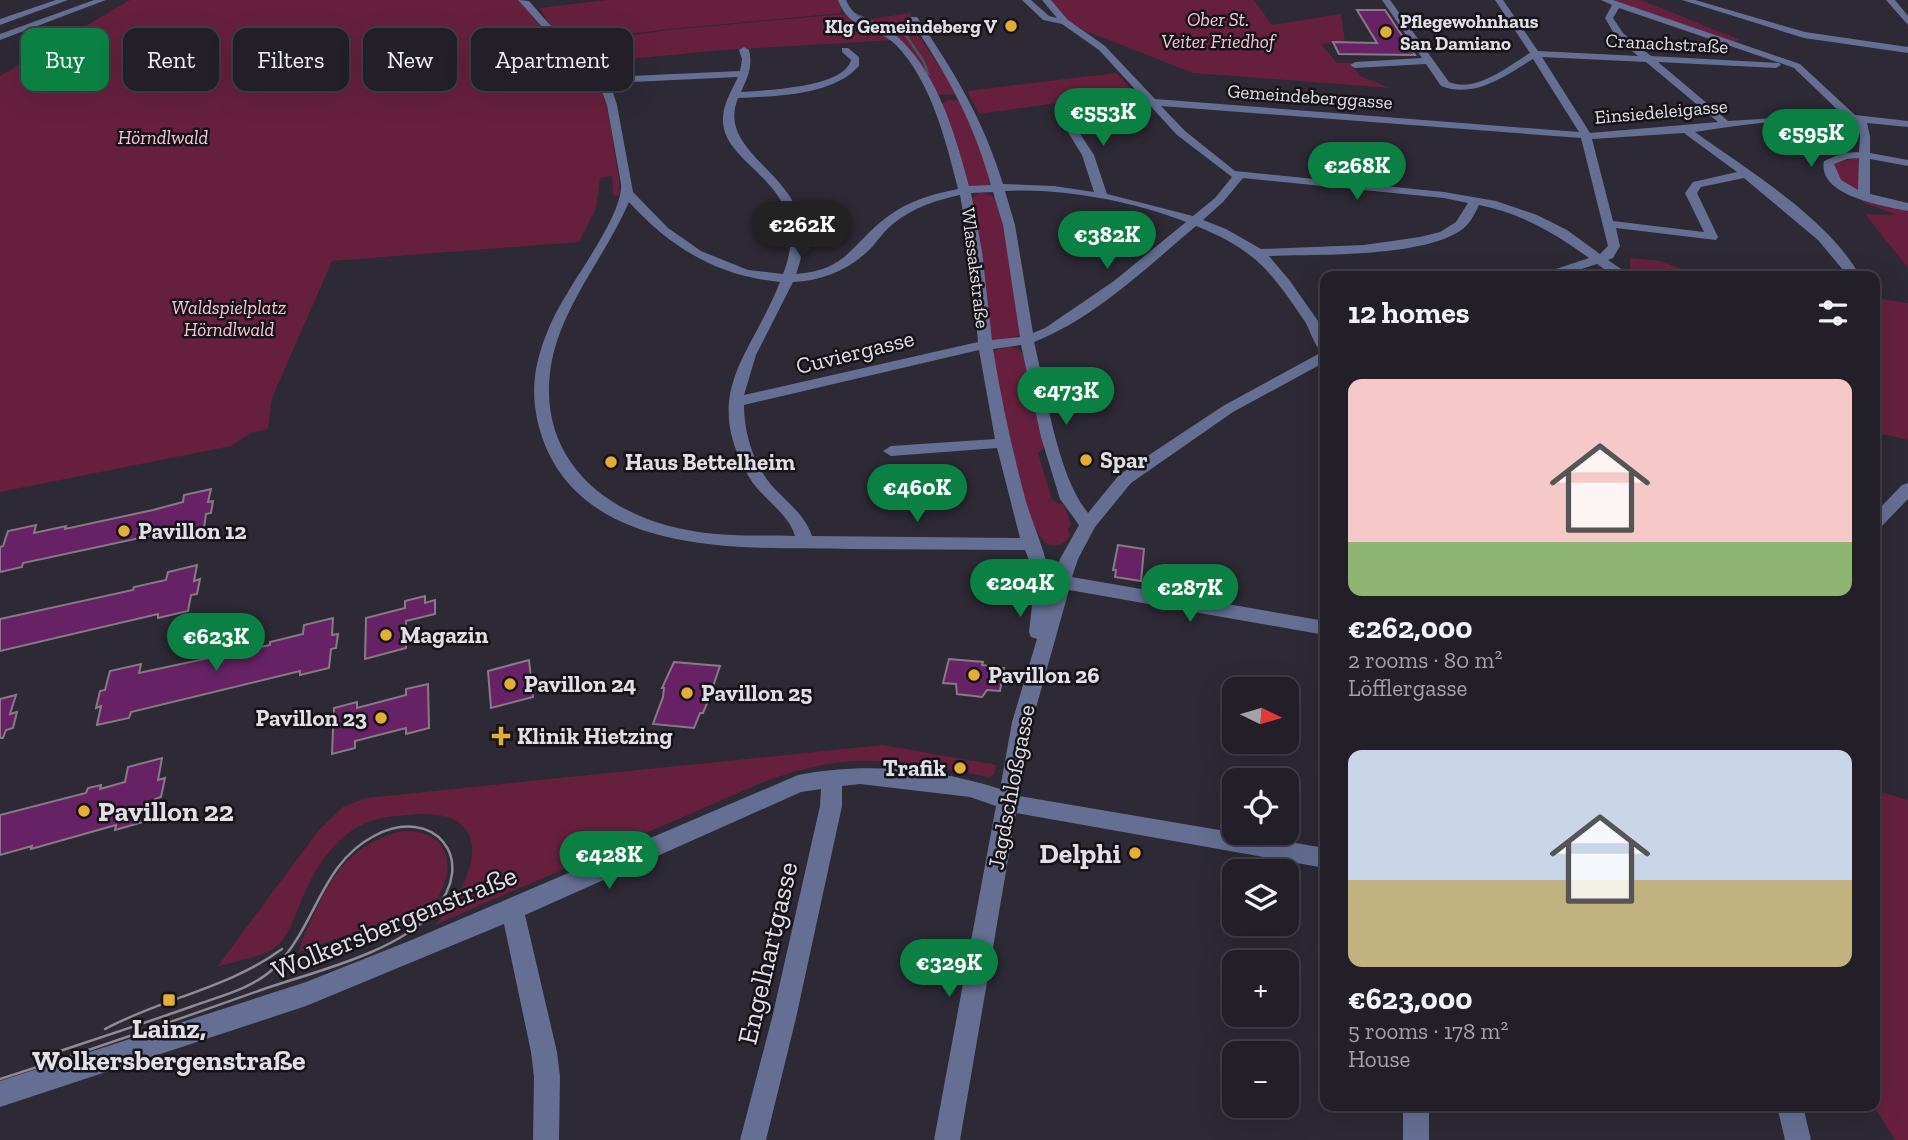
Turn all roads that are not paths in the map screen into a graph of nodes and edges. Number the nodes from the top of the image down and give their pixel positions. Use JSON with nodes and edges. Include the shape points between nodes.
{"nodes":[{"id":1,"x":64,"y":0,"type":"edge"},
{"id":2,"x":102,"y":0,"type":"edge"},
{"id":3,"x":522,"y":0,"type":"edge"},
{"id":4,"x":842,"y":0,"type":"edge"},
{"id":5,"x":1026,"y":0,"type":"edge"},
{"id":6,"x":1046,"y":0,"type":"edge"},
{"id":7,"x":1386,"y":0,"type":"edge"},
{"id":8,"x":1499,"y":0,"type":"edge"},
{"id":9,"x":1605,"y":0,"type":"edge"},
{"id":10,"x":1686,"y":0,"type":"edge"},
{"id":11,"x":1890,"y":0,"type":"edge"},
{"id":12,"x":1617,"y":4,"type":"junction"},
{"id":13,"x":914,"y":19,"type":"dead end"},
{"id":14,"x":0,"y":22,"type":"edge"},
{"id":15,"x":1065,"y":22,"type":"junction"},
{"id":16,"x":1908,"y":22,"type":"edge"},
{"id":17,"x":548,"y":28,"type":"edge"},
{"id":18,"x":0,"y":37,"type":"edge"},
{"id":19,"x":744,"y":50,"type":"dead end"},
{"id":20,"x":845,"y":50,"type":"dead end"},
{"id":21,"x":1908,"y":50,"type":"edge"},
{"id":22,"x":1535,"y":54,"type":"junction"},
{"id":23,"x":1648,"y":59,"type":"junction"},
{"id":24,"x":1429,"y":61,"type":"junction"},
{"id":25,"x":1355,"y":65,"type":"dead end"},
{"id":26,"x":1797,"y":66,"type":"junction"},
{"id":27,"x":743,"y":74,"type":"junction"},
{"id":28,"x":633,"y":79,"type":"edge"},
{"id":29,"x":608,"y":91,"type":"edge"},
{"id":30,"x":733,"y":95,"type":"junction"},
{"id":31,"x":949,"y":98,"type":"junction"},
{"id":32,"x":1150,"y":102,"type":"junction"},
{"id":33,"x":1063,"y":116,"type":"dead end"},
{"id":34,"x":1855,"y":117,"type":"junction"},
{"id":35,"x":1726,"y":124,"type":"junction"},
{"id":36,"x":1908,"y":124,"type":"edge"},
{"id":37,"x":1686,"y":130,"type":"junction"},
{"id":38,"x":1585,"y":135,"type":"junction"},
{"id":39,"x":1864,"y":156,"type":"junction"},
{"id":40,"x":1908,"y":163,"type":"edge"},
{"id":41,"x":1745,"y":174,"type":"junction"},
{"id":42,"x":1239,"y":176,"type":"junction"},
{"id":43,"x":999,"y":189,"type":"junction"},
{"id":44,"x":965,"y":191,"type":"junction"},
{"id":45,"x":628,"y":194,"type":"junction"},
{"id":46,"x":1864,"y":195,"type":"junction"},
{"id":47,"x":1102,"y":197,"type":"junction"},
{"id":48,"x":1474,"y":202,"type":"junction"},
{"id":49,"x":1908,"y":207,"type":"edge"},
{"id":50,"x":1196,"y":219,"type":"junction"},
{"id":51,"x":1609,"y":224,"type":"junction"},
{"id":52,"x":1258,"y":253,"type":"junction"},
{"id":53,"x":1605,"y":257,"type":"junction"},
{"id":54,"x":1564,"y":271,"type":"edge"},
{"id":55,"x":1617,"y":271,"type":"edge"},
{"id":56,"x":1851,"y":271,"type":"edge"},
{"id":57,"x":789,"y":279,"type":"junction"},
{"id":58,"x":1320,"y":339,"type":"edge"},
{"id":59,"x":1027,"y":340,"type":"junction"},
{"id":60,"x":985,"y":346,"type":"junction"},
{"id":61,"x":1320,"y":359,"type":"edge"},
{"id":62,"x":736,"y":402,"type":"junction"},
{"id":63,"x":1003,"y":443,"type":"junction"},
{"id":64,"x":891,"y":451,"type":"dead end"},
{"id":65,"x":1908,"y":489,"type":"edge"},
{"id":66,"x":1880,"y":514,"type":"edge"},
{"id":67,"x":1088,"y":524,"type":"junction"},
{"id":68,"x":804,"y":541,"type":"junction"},
{"id":69,"x":1034,"y":550,"type":"junction"},
{"id":70,"x":1069,"y":559,"type":"junction"},
{"id":71,"x":1062,"y":582,"type":"junction"},
{"id":72,"x":1320,"y":627,"type":"edge"},
{"id":73,"x":1033,"y":682,"type":"junction"},
{"id":74,"x":832,"y":778,"type":"junction"},
{"id":75,"x":1009,"y":802,"type":"junction"},
{"id":76,"x":1320,"y":857,"type":"edge"},
{"id":77,"x":512,"y":908,"type":"junction"},
{"id":78,"x":0,"y":1094,"type":"edge"},
{"id":79,"x":1416,"y":1111,"type":"edge"},
{"id":80,"x":1791,"y":1111,"type":"edge"},
{"id":81,"x":546,"y":1140,"type":"edge"},
{"id":82,"x":753,"y":1140,"type":"edge"},
{"id":83,"x":947,"y":1140,"type":"edge"},
{"id":84,"x":1416,"y":1140,"type":"edge"},
{"id":85,"x":1798,"y":1140,"type":"edge"}],
"edges":[{"from":1,"to":14,"type":"street"},
{"from":2,"to":18,"type":"street"},
{"from":3,"to":17,"type":"street"},
{"from":4,"to":31,"type":"street","name":"Wlassakstraße","via":[[850,16],[897,40]]},
{"from":5,"to":15,"type":"street","via":[[1046,18]]},
{"from":6,"to":15,"type":"street"},
{"from":7,"to":24,"type":"street"},
{"from":8,"to":22,"type":"street"},
{"from":9,"to":12,"type":"street"},
{"from":10,"to":21,"type":"street","via":[[1804,36]]},
{"from":11,"to":16,"type":"street"},
{"from":12,"to":23,"type":"street","via":[[1609,18],[1612,26]]},
{"from":12,"to":26,"type":"street"},
{"from":13,"to":31,"type":"street","name":"Wlassakstraße"},
{"from":15,"to":32,"type":"street","via":[[1102,48]]},
{"from":19,"to":27,"type":"street"},
{"from":20,"to":30,"type":"street","via":[[856,64],[843,76],[792,90]]},
{"from":22,"to":23,"type":"street","name":"Cranachstraße"},
{"from":22,"to":24,"type":"street","via":[[1474,88],[1458,90],[1445,84]]},
{"from":22,"to":38,"type":"street"},
{"from":23,"to":26,"type":"street","name":"Cranachstraße"},
{"from":23,"to":35,"type":"street"},
{"from":24,"to":25,"type":"street"},
{"from":26,"to":34,"type":"street"},
{"from":27,"to":28,"type":"street"},
{"from":27,"to":30,"type":"street"},
{"from":29,"to":45,"type":"street"},
{"from":30,"to":57,"type":"street","via":[[727,121],[732,137],[775,179],[792,208],[797,236]]},
{"from":31,"to":43,"type":"street","name":"Wlassakstraße","via":[[984,140]]},
{"from":31,"to":44,"type":"street","name":"Wlassakstraße"},
{"from":32,"to":38,"type":"street","name":"Gemeindeberggasse"},
{"from":32,"to":42,"type":"street","via":[[1215,163]]},
{"from":33,"to":47,"type":"street","via":[[1088,155]]},
{"from":34,"to":35,"type":"street","name":"Einsiedeleigasse"},
{"from":34,"to":36,"type":"street","name":"Einsiedeleigasse"},
{"from":34,"to":39,"type":"street","via":[[1865,131]]},
{"from":35,"to":37,"type":"street","name":"Einsiedeleigasse"},
{"from":37,"to":38,"type":"street","name":"Einsiedeleigasse"},
{"from":37,"to":41,"type":"street"},
{"from":38,"to":51,"type":"street"},
{"from":39,"to":40,"type":"street"},
{"from":39,"to":46,"type":"street"},
{"from":39,"to":46,"type":"street","via":[[1840,157],[1827,168],[1844,189]]},
{"from":41,"to":51,"type":"street","via":[[1697,184],[1691,193],[1712,237]]},
{"from":41,"to":56,"type":"street","via":[[1814,231]]},
{"from":42,"to":48,"type":"street","via":[[1444,195]]},
{"from":42,"to":50,"type":"street"},
{"from":43,"to":44,"type":"street","name":"Wlassakstraße"},
{"from":43,"to":47,"type":"street"},
{"from":43,"to":59,"type":"street","name":"Wlassakstraße","via":[[1017,263]]},
{"from":44,"to":57,"type":"street","via":[[929,200],[893,218],[854,257],[832,270]]},
{"from":44,"to":60,"type":"street","name":"Wlassakstraße"},
{"from":45,"to":57,"type":"street","via":[[668,235],[696,253],[747,273]]},
{"from":45,"to":68,"type":"street","via":[[559,319],[547,353],[538,392],[550,444],[580,487],[644,524],[691,537]]},
{"from":46,"to":49,"type":"street"},
{"from":47,"to":50,"type":"street"},
{"from":48,"to":52,"type":"street","via":[[1460,224],[1422,241]]},
{"from":48,"to":53,"type":"street","via":[[1533,218]]},
{"from":50,"to":52,"type":"street"},
{"from":50,"to":59,"type":"street","via":[[1084,310]]},
{"from":51,"to":53,"type":"street","via":[[1614,246]]},
{"from":52,"to":58,"type":"street","via":[[1294,296]]},
{"from":53,"to":54,"type":"street"},
{"from":53,"to":55,"type":"street"},
{"from":57,"to":62,"type":"street","via":[[748,355]]},
{"from":59,"to":60,"type":"street","name":"Wlassakstraße"},
{"from":59,"to":67,"type":"street","name":"Wlassakstraße","via":[[1068,499]]},
{"from":60,"to":62,"type":"street","name":"Cuviergasse"},
{"from":60,"to":63,"type":"street","name":"Wlassakstraße"},
{"from":61,"to":67,"type":"street","name":"Jagdschloßgasse","via":[[1161,452],[1120,483]]},
{"from":62,"to":68,"type":"street","via":[[741,440],[750,462],[763,485],[802,530]]},
{"from":63,"to":64,"type":"street"},
{"from":63,"to":69,"type":"street","name":"Wlassakstraße"},
{"from":65,"to":66,"type":"street"},
{"from":67,"to":70,"type":"street","name":"Jagdschloßgasse"},
{"from":68,"to":69,"type":"street"},
{"from":69,"to":70,"type":"street"},
{"from":69,"to":73,"type":"street","name":"Wlassakstraße","via":[[1042,596]]},
{"from":70,"to":71,"type":"street","name":"Jagdschloßgasse"},
{"from":71,"to":72,"type":"street"},
{"from":71,"to":73,"type":"street","name":"Jagdschloßgasse"},
{"from":73,"to":75,"type":"street","name":"Jagdschloßgasse"},
{"from":74,"to":75,"type":"street","name":"Wolkersbergenstraße","via":[[860,775],[925,782],[970,789]]},
{"from":74,"to":77,"type":"street","name":"Wolkersbergenstraße","via":[[798,783]]},
{"from":74,"to":82,"type":"street","name":"Engelhartgasse","via":[[831,806]]},
{"from":75,"to":76,"type":"street","name":"Wolkersbergenstraße"},
{"from":75,"to":83,"type":"street","name":"Jagdschloßgasse"},
{"from":77,"to":78,"type":"street","name":"Wolkersbergenstraße","via":[[306,994]]},
{"from":77,"to":81,"type":"street","via":[[544,1052]]},
{"from":79,"to":84,"type":"street"},
{"from":80,"to":85,"type":"street"}]}
